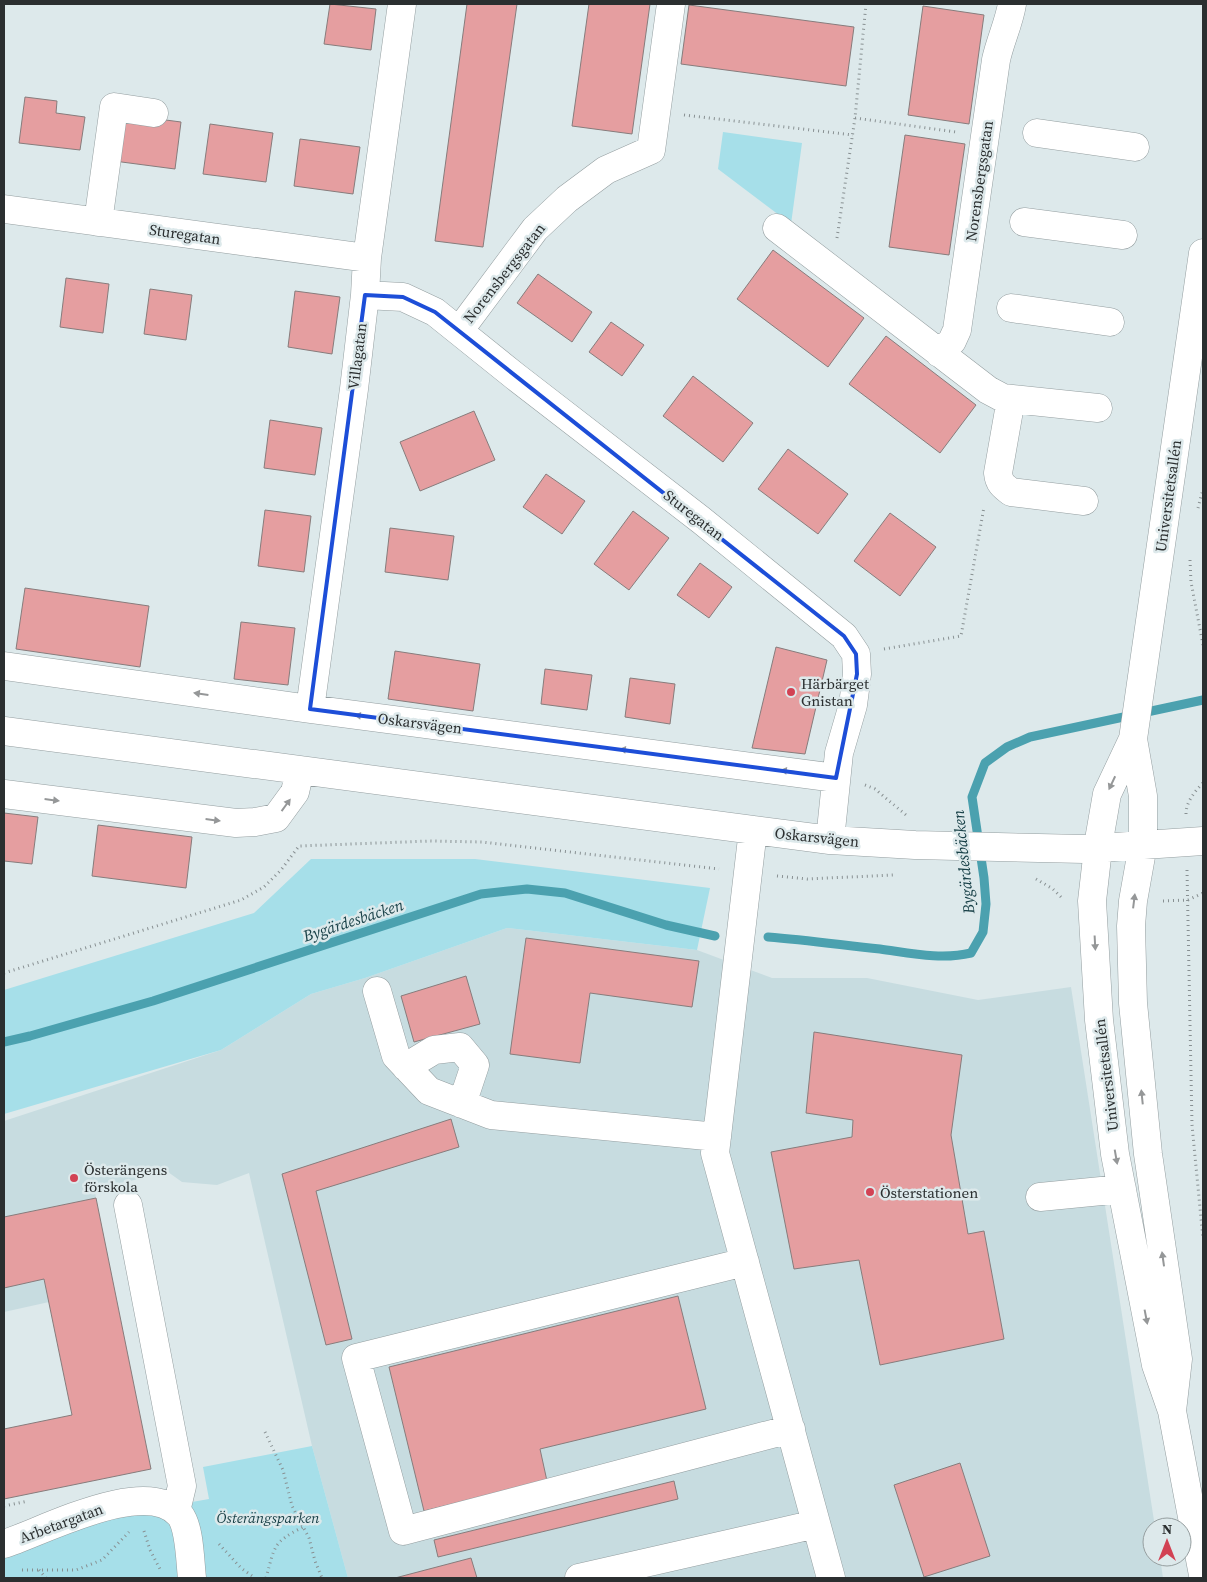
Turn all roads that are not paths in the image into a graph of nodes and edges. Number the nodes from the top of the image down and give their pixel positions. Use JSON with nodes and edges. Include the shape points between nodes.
{"nodes":[{"id":1,"x":402,"y":4,"type":"edge"},
{"id":2,"x":671,"y":4,"type":"edge"},
{"id":3,"x":1012,"y":4,"type":"edge"},
{"id":4,"x":154,"y":113,"type":"dead end"},
{"id":5,"x":1036,"y":133,"type":"dead end"},
{"id":6,"x":1135,"y":147,"type":"dead end"},
{"id":7,"x":4,"y":209,"type":"edge"},
{"id":8,"x":98,"y":222,"type":"junction"},
{"id":9,"x":1024,"y":222,"type":"dead end"},
{"id":10,"x":777,"y":228,"type":"dead end"},
{"id":11,"x":1122,"y":235,"type":"dead end"},
{"id":12,"x":1203,"y":253,"type":"edge"},
{"id":13,"x":367,"y":258,"type":"junction"},
{"id":14,"x":364,"y":295,"type":"junction"},
{"id":15,"x":1010,"y":308,"type":"dead end"},
{"id":16,"x":1110,"y":322,"type":"dead end"},
{"id":17,"x":459,"y":331,"type":"junction"},
{"id":18,"x":939,"y":353,"type":"junction"},
{"id":19,"x":1011,"y":399,"type":"junction"},
{"id":20,"x":1098,"y":408,"type":"dead end"},
{"id":21,"x":1084,"y":501,"type":"dead end"},
{"id":22,"x":4,"y":666,"type":"edge"},
{"id":23,"x":310,"y":709,"type":"junction"},
{"id":24,"x":4,"y":731,"type":"edge"},
{"id":25,"x":1133,"y":739,"type":"junction"},
{"id":26,"x":300,"y":770,"type":"junction"},
{"id":27,"x":836,"y":778,"type":"junction"},
{"id":28,"x":4,"y":794,"type":"edge"},
{"id":29,"x":753,"y":830,"type":"junction"},
{"id":30,"x":830,"y":840,"type":"junction"},
{"id":31,"x":1203,"y":841,"type":"edge"},
{"id":32,"x":1142,"y":845,"type":"junction"},
{"id":33,"x":1098,"y":847,"type":"junction"},
{"id":34,"x":377,"y":991,"type":"dead end"},
{"id":35,"x":406,"y":1067,"type":"junction"},
{"id":36,"x":462,"y":1104,"type":"junction"},
{"id":37,"x":717,"y":1137,"type":"junction"},
{"id":38,"x":1122,"y":1189,"type":"junction"},
{"id":39,"x":1040,"y":1197,"type":"dead end"},
{"id":40,"x":128,"y":1205,"type":"dead end"},
{"id":41,"x":745,"y":1262,"type":"junction"},
{"id":42,"x":1172,"y":1411,"type":"junction"},
{"id":43,"x":791,"y":1429,"type":"junction"},
{"id":44,"x":176,"y":1511,"type":"junction"},
{"id":45,"x":816,"y":1524,"type":"junction"},
{"id":46,"x":4,"y":1544,"type":"edge"},
{"id":47,"x":1203,"y":1575,"type":"edge"},
{"id":48,"x":192,"y":1578,"type":"edge"},
{"id":49,"x":579,"y":1578,"type":"edge"},
{"id":50,"x":831,"y":1578,"type":"edge"}],
"edges":[{"from":1,"to":13,"type":"street","name":"Villagatan"},
{"from":2,"to":17,"type":"street","name":"Norensbergsgatan","via":[[651,150],[606,170],[567,199],[535,229]]},
{"from":3,"to":18,"type":"street","name":"Norensbergsgatan","via":[[998,52],[957,330],[952,341]]},
{"from":4,"to":8,"type":"street","via":[[114,107]]},
{"from":5,"to":6,"type":"street"},
{"from":7,"to":8,"type":"street","name":"Sturegatan"},
{"from":8,"to":13,"type":"street","name":"Sturegatan"},
{"from":9,"to":11,"type":"street"},
{"from":10,"to":18,"type":"street"},
{"from":12,"to":25,"type":"street","name":"Universitetsallén"},
{"from":13,"to":14,"type":"street","name":"Villagatan"},
{"from":14,"to":17,"type":"street","name":"Sturegatan","via":[[403,297],[436,312]]},
{"from":14,"to":23,"type":"street","name":"Villagatan"},
{"from":15,"to":16,"type":"street"},
{"from":17,"to":27,"type":"street","name":"Sturegatan","via":[[844,636],[856,654],[858,674]]},
{"from":18,"to":19,"type":"street","via":[[988,390]]},
{"from":19,"to":20,"type":"street"},
{"from":19,"to":21,"type":"street","via":[[999,481],[1011,492]]},
{"from":23,"to":22,"type":"street","name":"Oskarsvägen","one_way":true},
{"from":27,"to":23,"type":"street","name":"Oskarsvägen","one_way":true},
{"from":24,"to":26,"type":"street","name":"Oskarsvägen"},
{"from":25,"to":32,"type":"street","name":"Universitetsallén","via":[[1143,796]]},
{"from":25,"to":33,"type":"street","name":"Universitetsallén","one_way":true,"via":[[1107,794]]},
{"from":28,"to":26,"type":"street","one_way":true,"via":[[236,823],[255,822],[276,818],[295,792]]},
{"from":26,"to":29,"type":"street","name":"Oskarsvägen"},
{"from":27,"to":30,"type":"street"},
{"from":29,"to":30,"type":"street","name":"Oskarsvägen"},
{"from":29,"to":37,"type":"street"},
{"from":30,"to":33,"type":"street","name":"Oskarsvägen","via":[[1084,850]]},
{"from":31,"to":32,"type":"street","name":"Oskarsvägen"},
{"from":32,"to":33,"type":"street","name":"Oskarsvägen"},
{"from":42,"to":32,"type":"street","name":"Universitetsallén","one_way":true,"via":[[1178,1359],[1148,1154],[1133,1003],[1131,926]]},
{"from":33,"to":38,"type":"street","name":"Universitetsallén","one_way":true,"via":[[1092,901],[1099,1020]]},
{"from":34,"to":35,"type":"street","via":[[396,1056]]},
{"from":35,"to":36,"type":"street","via":[[429,1091]]},
{"from":35,"to":36,"type":"street","via":[[434,1050],[460,1048],[476,1065]]},
{"from":36,"to":37,"type":"street","via":[[490,1116]]},
{"from":37,"to":41,"type":"street","via":[[715,1152]]},
{"from":38,"to":39,"type":"street"},
{"from":38,"to":42,"type":"street","name":"Universitetsallén","one_way":true,"via":[[1156,1365]]},
{"from":40,"to":44,"type":"street","via":[[182,1486]]},
{"from":41,"to":43,"type":"street"},
{"from":41,"to":43,"type":"street","via":[[356,1358],[395,1502],[403,1531]]},
{"from":42,"to":47,"type":"street","name":"Universitetsallén"},
{"from":43,"to":45,"type":"street"},
{"from":44,"to":46,"type":"street","name":"Arbetargatan","via":[[149,1501],[96,1508]]},
{"from":44,"to":48,"type":"street","via":[[185,1527]]},
{"from":45,"to":49,"type":"street"},
{"from":45,"to":50,"type":"street"}]}
